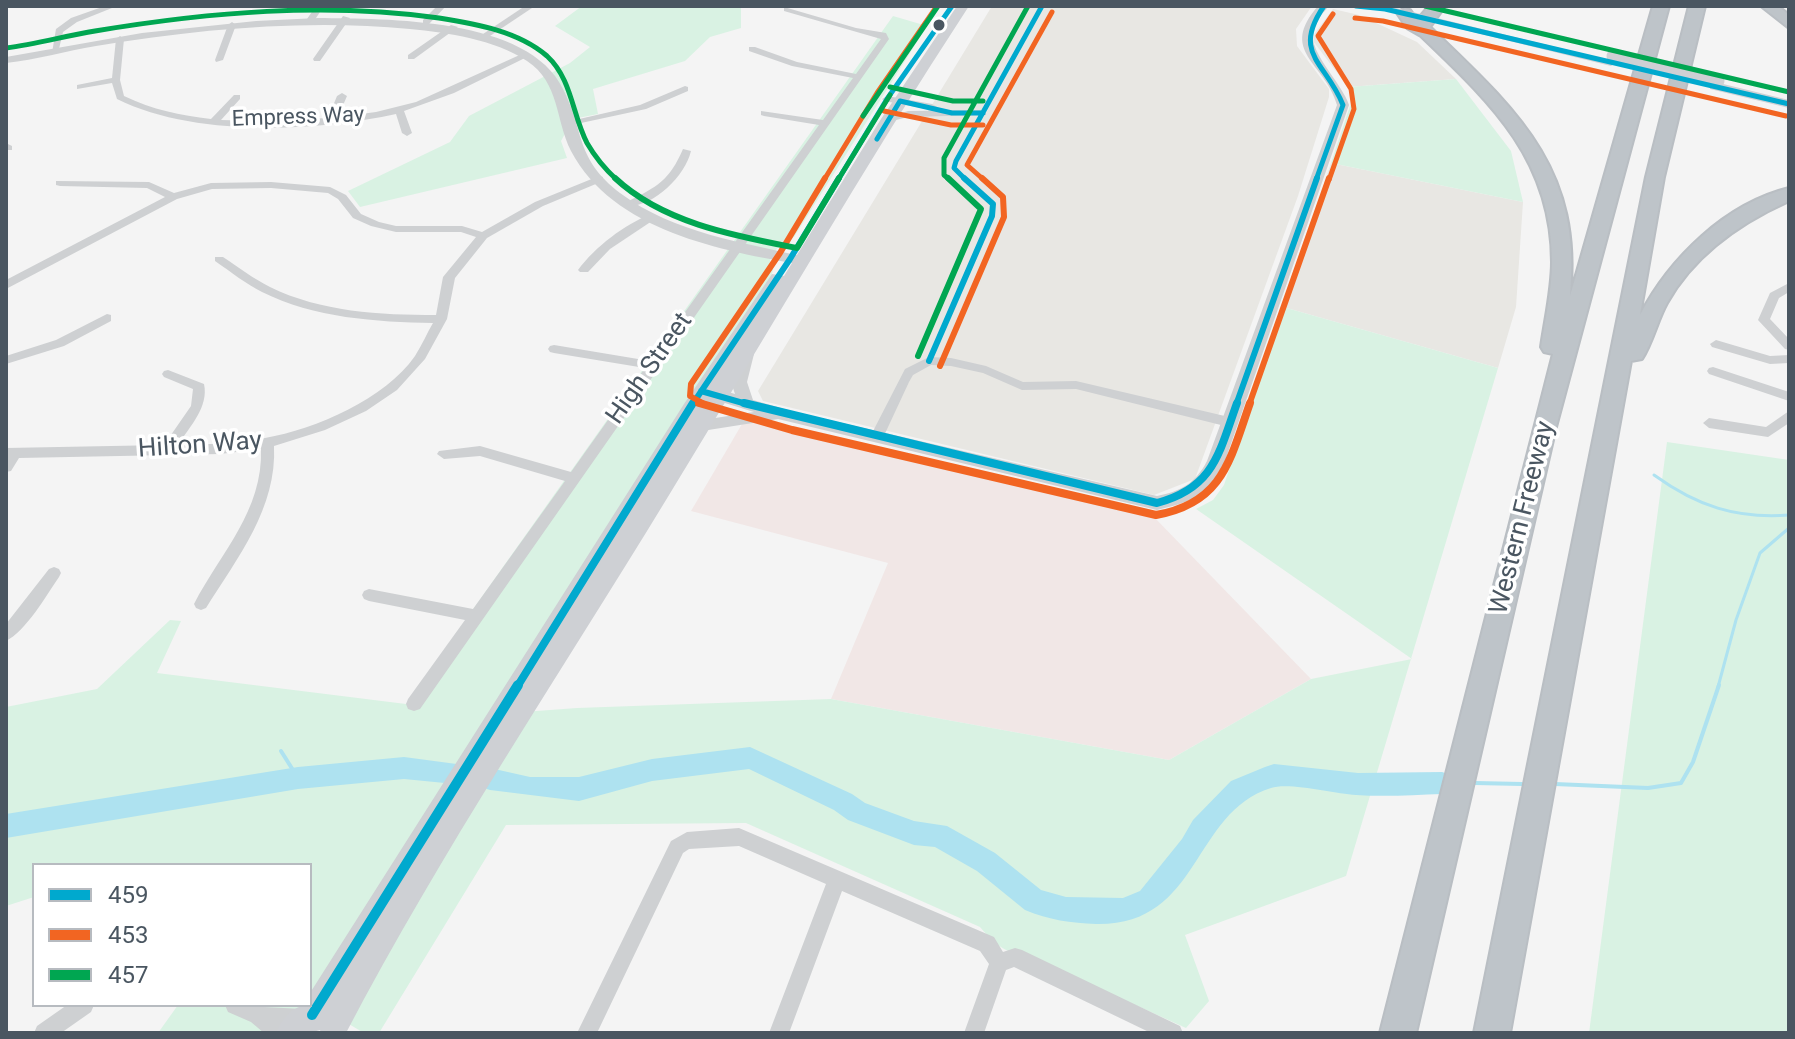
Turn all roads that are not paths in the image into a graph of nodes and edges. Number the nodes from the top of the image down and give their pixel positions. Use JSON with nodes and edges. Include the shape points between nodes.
{"nodes":[{"id":1,"x":320,"y":6,"type":"edge"},
{"id":2,"x":442,"y":6,"type":"edge"},
{"id":3,"x":531,"y":6,"type":"edge"},
{"id":4,"x":952,"y":6,"type":"edge"},
{"id":5,"x":963,"y":6,"type":"edge"},
{"id":6,"x":1324,"y":6,"type":"edge"},
{"id":7,"x":1356,"y":6,"type":"edge"},
{"id":8,"x":1661,"y":6,"type":"edge"},
{"id":9,"x":1697,"y":6,"type":"edge"},
{"id":10,"x":1769,"y":6,"type":"edge"},
{"id":11,"x":106,"y":7,"type":"edge"},
{"id":12,"x":1379,"y":7,"type":"edge"},
{"id":13,"x":787,"y":9,"type":"dead end"},
{"id":14,"x":1402,"y":10,"type":"edge"},
{"id":15,"x":346,"y":18,"type":"junction"},
{"id":16,"x":1431,"y":18,"type":"edge"},
{"id":17,"x":311,"y":19,"type":"junction"},
{"id":18,"x":426,"y":22,"type":"junction"},
{"id":19,"x":1789,"y":23,"type":"edge"},
{"id":20,"x":232,"y":25,"type":"junction"},
{"id":21,"x":454,"y":27,"type":"junction"},
{"id":22,"x":484,"y":36,"type":"junction"},
{"id":23,"x":120,"y":39,"type":"junction"},
{"id":24,"x":752,"y":49,"type":"dead end"},
{"id":25,"x":55,"y":51,"type":"junction"},
{"id":26,"x":527,"y":55,"type":"junction"},
{"id":27,"x":411,"y":57,"type":"dead end"},
{"id":28,"x":317,"y":59,"type":"dead end"},
{"id":29,"x":6,"y":60,"type":"edge"},
{"id":30,"x":219,"y":60,"type":"dead end"},
{"id":31,"x":859,"y":77,"type":"junction"},
{"id":32,"x":116,"y":80,"type":"junction"},
{"id":33,"x":80,"y":87,"type":"dead end"},
{"id":34,"x":685,"y":89,"type":"dead end"},
{"id":35,"x":342,"y":96,"type":"dead end"},
{"id":36,"x":237,"y":97,"type":"dead end"},
{"id":37,"x":893,"y":100,"type":"junction"},
{"id":38,"x":1789,"y":101,"type":"edge"},
{"id":39,"x":399,"y":110,"type":"junction"},
{"id":40,"x":764,"y":113,"type":"dead end"},
{"id":41,"x":952,"y":113,"type":"junction"},
{"id":42,"x":983,"y":113,"type":"dead end"},
{"id":43,"x":888,"y":119,"type":"junction"},
{"id":44,"x":332,"y":121,"type":"junction"},
{"id":45,"x":213,"y":122,"type":"junction"},
{"id":46,"x":567,"y":123,"type":"junction"},
{"id":47,"x":826,"y":123,"type":"junction"},
{"id":48,"x":407,"y":133,"type":"dead end"},
{"id":49,"x":686,"y":151,"type":"dead end"},
{"id":50,"x":599,"y":179,"type":"junction"},
{"id":51,"x":60,"y":183,"type":"dead end"},
{"id":52,"x":1789,"y":194,"type":"edge"},
{"id":53,"x":173,"y":197,"type":"junction"},
{"id":54,"x":631,"y":204,"type":"junction"},
{"id":55,"x":651,"y":217,"type":"junction"},
{"id":56,"x":483,"y":236,"type":"junction"},
{"id":57,"x":736,"y":247,"type":"junction"},
{"id":58,"x":219,"y":259,"type":"dead end"},
{"id":59,"x":797,"y":260,"type":"junction"},
{"id":60,"x":584,"y":270,"type":"dead end"},
{"id":61,"x":7,"y":285,"type":"edge"},
{"id":62,"x":1789,"y":287,"type":"edge"},
{"id":63,"x":107,"y":318,"type":"dead end"},
{"id":64,"x":441,"y":319,"type":"junction"},
{"id":65,"x":1716,"y":344,"type":"dead end"},
{"id":66,"x":1789,"y":346,"type":"edge"},
{"id":67,"x":554,"y":349,"type":"dead end"},
{"id":68,"x":746,"y":354,"type":"junction"},
{"id":69,"x":1789,"y":359,"type":"edge"},
{"id":70,"x":6,"y":360,"type":"edge"},
{"id":71,"x":652,"y":365,"type":"junction"},
{"id":72,"x":1713,"y":371,"type":"dead end"},
{"id":73,"x":168,"y":374,"type":"dead end"},
{"id":74,"x":1789,"y":397,"type":"edge"},
{"id":75,"x":746,"y":403,"type":"junction"},
{"id":76,"x":706,"y":405,"type":"junction"},
{"id":77,"x":1789,"y":416,"type":"edge"},
{"id":78,"x":795,"y":418,"type":"junction"},
{"id":79,"x":1229,"y":422,"type":"junction"},
{"id":80,"x":1709,"y":423,"type":"dead end"},
{"id":81,"x":1544,"y":427,"type":"junction"},
{"id":82,"x":1606,"y":428,"type":"junction"},
{"id":83,"x":877,"y":437,"type":"junction"},
{"id":84,"x":267,"y":443,"type":"junction"},
{"id":85,"x":168,"y":449,"type":"junction"},
{"id":86,"x":10,"y":453,"type":"edge"},
{"id":87,"x":444,"y":454,"type":"dead end"},
{"id":88,"x":6,"y":467,"type":"edge"},
{"id":89,"x":573,"y":478,"type":"junction"},
{"id":90,"x":54,"y":573,"type":"dead end"},
{"id":91,"x":369,"y":595,"type":"dead end"},
{"id":92,"x":201,"y":604,"type":"dead end"},
{"id":93,"x":476,"y":616,"type":"junction"},
{"id":94,"x":6,"y":634,"type":"edge"},
{"id":95,"x":414,"y":704,"type":"dead end"},
{"id":96,"x":837,"y":880,"type":"junction"},
{"id":97,"x":999,"y":963,"type":"junction"},
{"id":98,"x":81,"y":1007,"type":"edge"},
{"id":99,"x":240,"y":1007,"type":"edge"},
{"id":100,"x":308,"y":1027,"type":"edge"},
{"id":101,"x":44,"y":1033,"type":"edge"},
{"id":102,"x":587,"y":1033,"type":"edge"},
{"id":103,"x":779,"y":1033,"type":"edge"},
{"id":104,"x":974,"y":1033,"type":"edge"},
{"id":105,"x":1173,"y":1033,"type":"edge"},
{"id":106,"x":1398,"y":1033,"type":"edge"},
{"id":107,"x":1492,"y":1033,"type":"edge"}],
"edges":[{"from":1,"to":17,"type":"street"},
{"from":2,"to":18,"type":"street"},
{"from":3,"to":22,"type":"street"},
{"from":4,"to":37,"type":"main road","name":"High Street"},
{"from":5,"to":37,"type":"main road","name":"High Street"},
{"from":6,"to":79,"type":"street","via":[[1308,26],[1306,39],[1341,92],[1343,105]]},
{"from":7,"to":12,"type":"main road"},
{"from":8,"to":81,"type":"highway","name":"Western Freeway"},
{"from":9,"to":82,"type":"highway","via":[[1655,177]]},
{"from":10,"to":19,"type":"highway"},
{"from":11,"to":25,"type":"street","via":[[59,31]]},
{"from":12,"to":14,"type":"main road"},
{"from":13,"to":31,"type":"street","name":"High Street","via":[[883,35]]},
{"from":14,"to":16,"type":"highway","via":[[1412,25]]},
{"from":15,"to":17,"type":"street"},
{"from":15,"to":18,"type":"street"},
{"from":15,"to":28,"type":"street"},
{"from":16,"to":38,"type":"main road","bridge":true},
{"from":16,"to":81,"type":"highway","via":[[1530,143],[1551,188],[1562,262]]},
{"from":17,"to":20,"type":"street"},
{"from":18,"to":21,"type":"street"},
{"from":20,"to":23,"type":"street"},
{"from":20,"to":30,"type":"street"},
{"from":21,"to":22,"type":"street"},
{"from":21,"to":27,"type":"street"},
{"from":22,"to":26,"type":"street"},
{"from":23,"to":25,"type":"street"},
{"from":23,"to":32,"type":"street"},
{"from":24,"to":31,"type":"street"},
{"from":25,"to":29,"type":"street"},
{"from":26,"to":39,"type":"street","name":"Empress Way"},
{"from":26,"to":46,"type":"street","via":[[561,91]]},
{"from":31,"to":47,"type":"street","name":"High Street"},
{"from":32,"to":33,"type":"street"},
{"from":32,"to":45,"type":"street","name":"Empress Way","via":[[120,97],[133,107]]},
{"from":34,"to":46,"type":"street","via":[[643,107]]},
{"from":35,"to":44,"type":"street"},
{"from":36,"to":45,"type":"street"},
{"from":37,"to":41,"type":"street"},
{"from":37,"to":43,"type":"main road","name":"High Street"},
{"from":37,"to":59,"type":"main road","name":"High Street"},
{"from":39,"to":44,"type":"street","name":"Empress Way"},
{"from":39,"to":48,"type":"street"},
{"from":40,"to":47,"type":"street"},
{"from":41,"to":42,"type":"street"},
{"from":41,"to":43,"type":"street"},
{"from":43,"to":59,"type":"main road","name":"High Street"},
{"from":44,"to":45,"type":"street","name":"Empress Way"},
{"from":46,"to":50,"type":"street","via":[[584,165]]},
{"from":47,"to":57,"type":"street","name":"High Street"},
{"from":49,"to":54,"type":"street","via":[[676,175]]},
{"from":50,"to":54,"type":"street"},
{"from":50,"to":56,"type":"street","name":"Hilton Way","via":[[539,204]]},
{"from":51,"to":53,"type":"street","via":[[149,185]]},
{"from":52,"to":82,"type":"highway","via":[[1725,227],[1678,267],[1647,318]]},
{"from":53,"to":56,"type":"street","via":[[211,186],[330,190],[357,216],[375,224],[462,229]]},
{"from":53,"to":61,"type":"street"},
{"from":54,"to":55,"type":"street"},
{"from":55,"to":57,"type":"street"},
{"from":55,"to":60,"type":"street","via":[[608,244]]},
{"from":56,"to":64,"type":"street","name":"Hilton Way","via":[[449,277]]},
{"from":57,"to":59,"type":"street"},
{"from":57,"to":71,"type":"street","name":"High Street"},
{"from":58,"to":64,"type":"street","via":[[274,294],[303,304],[372,318]]},
{"from":59,"to":68,"type":"main road","name":"High Street"},
{"from":59,"to":76,"type":"main road","name":"High Street"},
{"from":62,"to":66,"type":"street","via":[[1774,296],[1764,320]]},
{"from":63,"to":70,"type":"street","via":[[60,343]]},
{"from":64,"to":84,"type":"street","name":"Hilton Way","via":[[419,359],[393,387],[320,427]]},
{"from":65,"to":69,"type":"street","via":[[1770,360]]},
{"from":67,"to":71,"type":"street"},
{"from":68,"to":75,"type":"street","via":[[739,382]]},
{"from":68,"to":76,"type":"main road","name":"High Street"},
{"from":71,"to":89,"type":"street","name":"High Street"},
{"from":72,"to":74,"type":"street"},
{"from":73,"to":85,"type":"street","via":[[200,387],[197,407]]},
{"from":75,"to":76,"type":"street"},
{"from":75,"to":78,"type":"street"},
{"from":76,"to":78,"type":"street"},
{"from":76,"to":100,"type":"main road","name":"High Street"},
{"from":77,"to":80,"type":"street","via":[[1768,432]]},
{"from":78,"to":83,"type":"street"},
{"from":79,"to":83,"type":"street","via":[[1076,385],[1022,386],[986,370],[929,361],[909,372]]},
{"from":79,"to":83,"type":"street","via":[[1204,485],[1157,503]]},
{"from":81,"to":106,"type":"highway","name":"Western Freeway"},
{"from":82,"to":107,"type":"highway"},
{"from":84,"to":85,"type":"street","name":"Hilton Way"},
{"from":84,"to":92,"type":"street","via":[[270,466],[263,499]]},
{"from":85,"to":86,"type":"street","name":"Hilton Way"},
{"from":86,"to":88,"type":"street"},
{"from":87,"to":89,"type":"street","via":[[480,451]]},
{"from":89,"to":93,"type":"street","name":"High Street"},
{"from":90,"to":94,"type":"street"},
{"from":91,"to":93,"type":"street"},
{"from":93,"to":95,"type":"street","name":"High Street"},
{"from":96,"to":97,"type":"street","via":[[987,944]]},
{"from":96,"to":102,"type":"street","via":[[739,837],[687,841],[677,847]]},
{"from":96,"to":103,"type":"street"},
{"from":97,"to":104,"type":"street"},
{"from":97,"to":105,"type":"street","via":[[1015,957]]},
{"from":98,"to":101,"type":"street"},
{"from":99,"to":100,"type":"street"}]}
